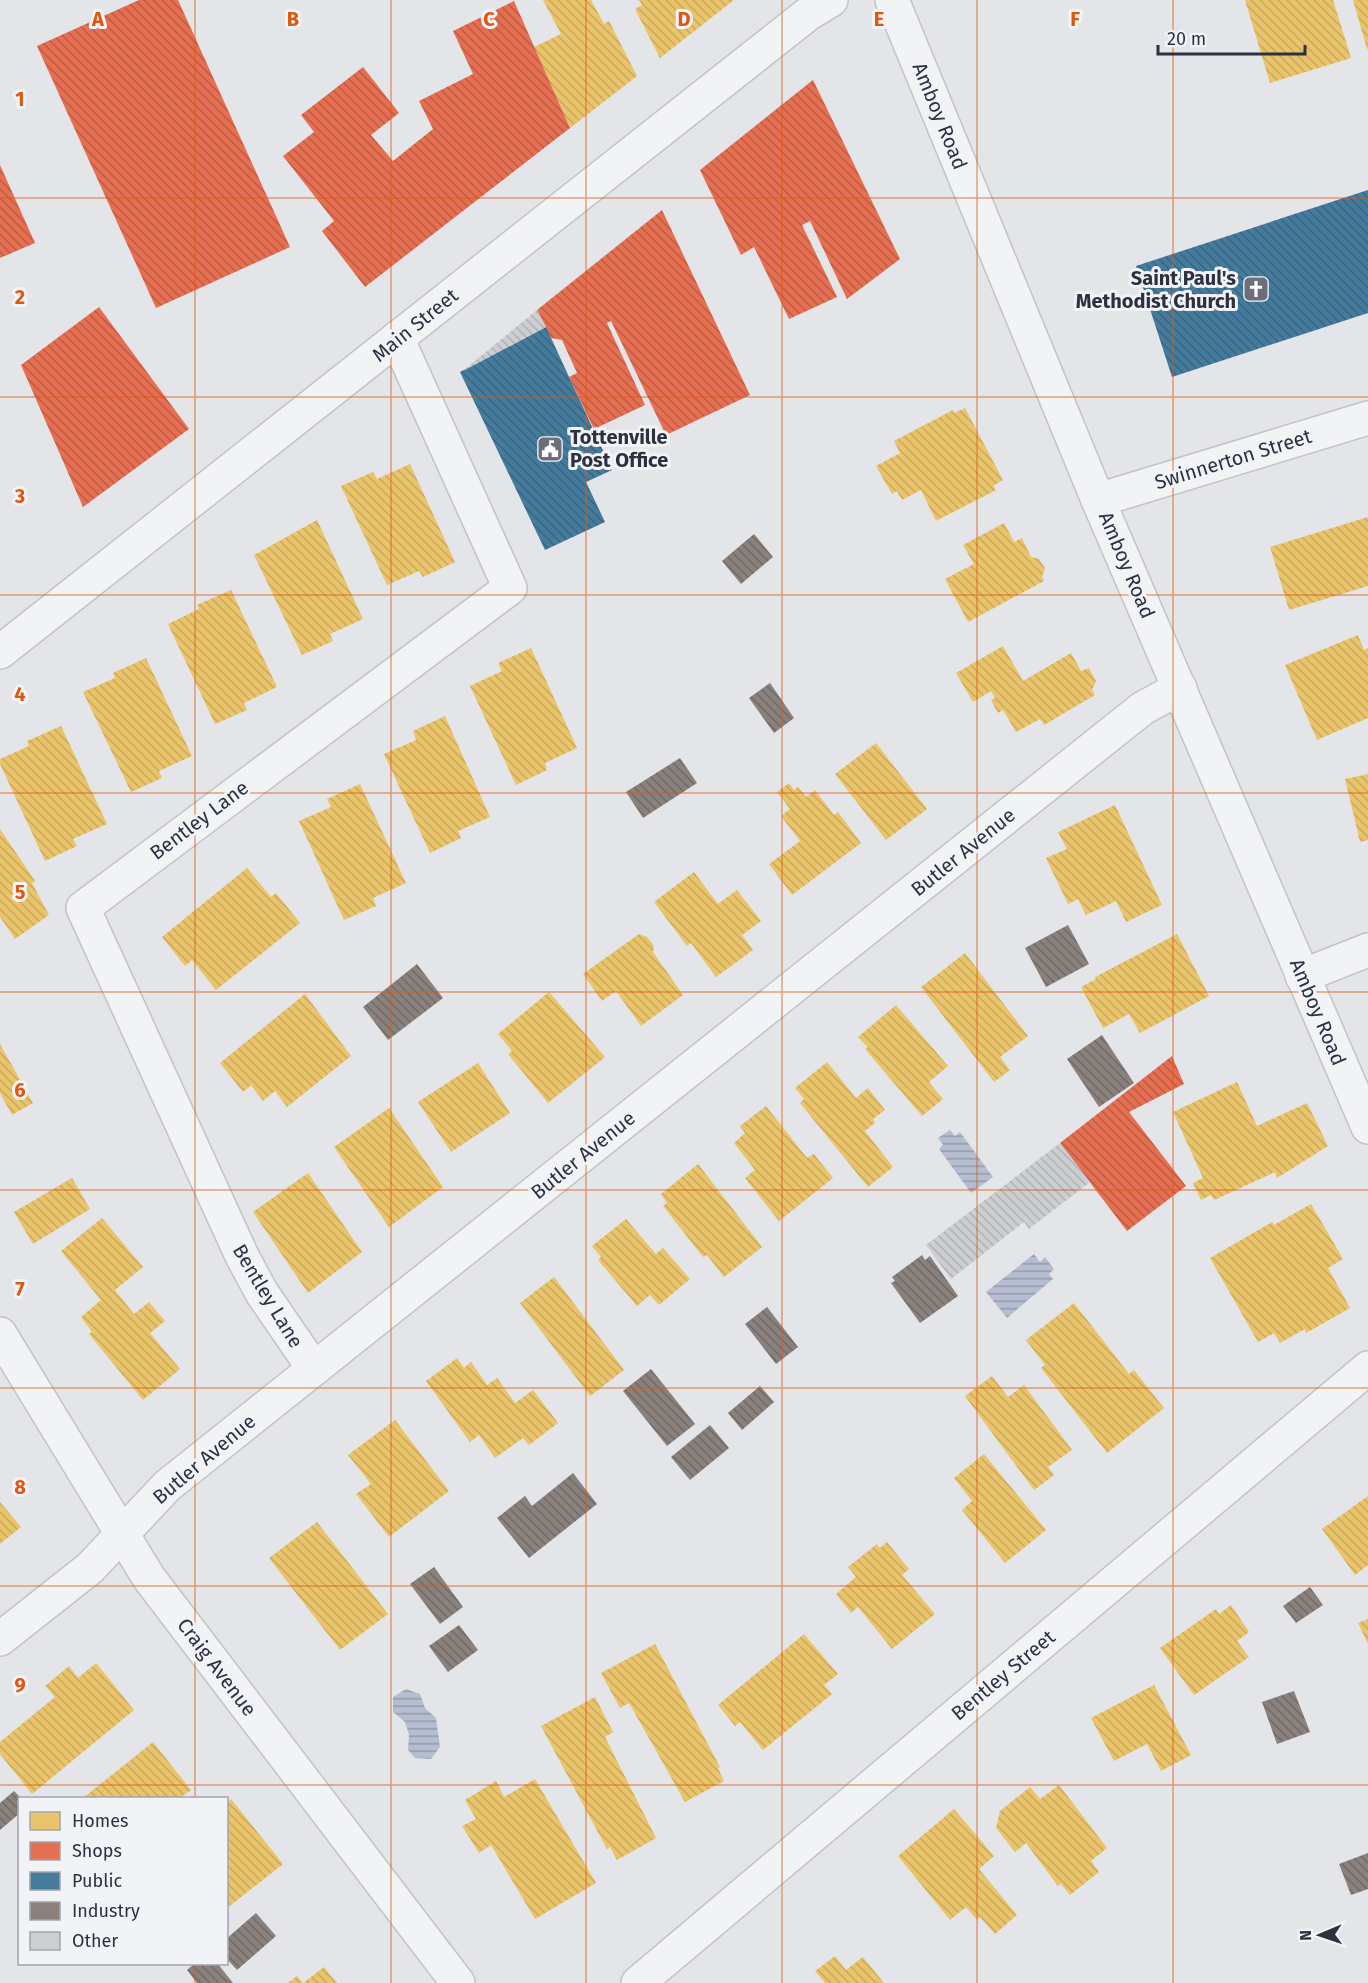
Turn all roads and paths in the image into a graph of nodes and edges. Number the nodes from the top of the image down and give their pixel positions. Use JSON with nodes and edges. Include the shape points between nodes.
{"nodes":[{"id":1,"x":831,"y":0,"type":"edge"},
{"id":2,"x":892,"y":0,"type":"edge"},
{"id":3,"x":397,"y":338,"type":"junction"},
{"id":4,"x":1368,"y":418,"type":"edge"},
{"id":5,"x":1098,"y":500,"type":"junction"},
{"id":6,"x":0,"y":652,"type":"edge"},
{"id":7,"x":1180,"y":688,"type":"junction"},
{"id":8,"x":1368,"y":950,"type":"edge"},
{"id":9,"x":1302,"y":976,"type":"junction"},
{"id":10,"x":1368,"y":1127,"type":"edge"},
{"id":11,"x":0,"y":1334,"type":"edge"},
{"id":12,"x":1368,"y":1368,"type":"edge"},
{"id":13,"x":314,"y":1369,"type":"junction"},
{"id":14,"x":120,"y":1533,"type":"junction"},
{"id":15,"x":0,"y":1639,"type":"edge"},
{"id":16,"x":458,"y":1983,"type":"edge"},
{"id":17,"x":638,"y":1983,"type":"edge"}],
"edges":[{"from":1,"to":3,"type":"street","name":"Main Street","via":[[808,14]]},
{"from":2,"to":5,"type":"street","name":"Amboy Road"},
{"from":3,"to":6,"type":"street","name":"Main Street"},
{"from":3,"to":13,"type":"street","name":"Bentley Lane","via":[[510,588],[83,908],[237,1246],[262,1293]]},
{"from":4,"to":5,"type":"street","name":"Swinnerton Street"},
{"from":5,"to":7,"type":"street","name":"Amboy Road"},
{"from":7,"to":9,"type":"street","name":"Amboy Road"},
{"from":7,"to":13,"type":"street","name":"Butler Avenue","via":[[1143,708]]},
{"from":8,"to":9,"type":"street"},
{"from":9,"to":10,"type":"street","name":"Amboy Road"},
{"from":11,"to":14,"type":"street","name":"Craig Avenue"},
{"from":12,"to":17,"type":"street","name":"Bentley Street"},
{"from":13,"to":14,"type":"street","name":"Butler Avenue","via":[[167,1486]]},
{"from":14,"to":15,"type":"street","name":"Butler Avenue","via":[[90,1568]]},
{"from":14,"to":16,"type":"street","name":"Craig Avenue","via":[[149,1578]]}]}
